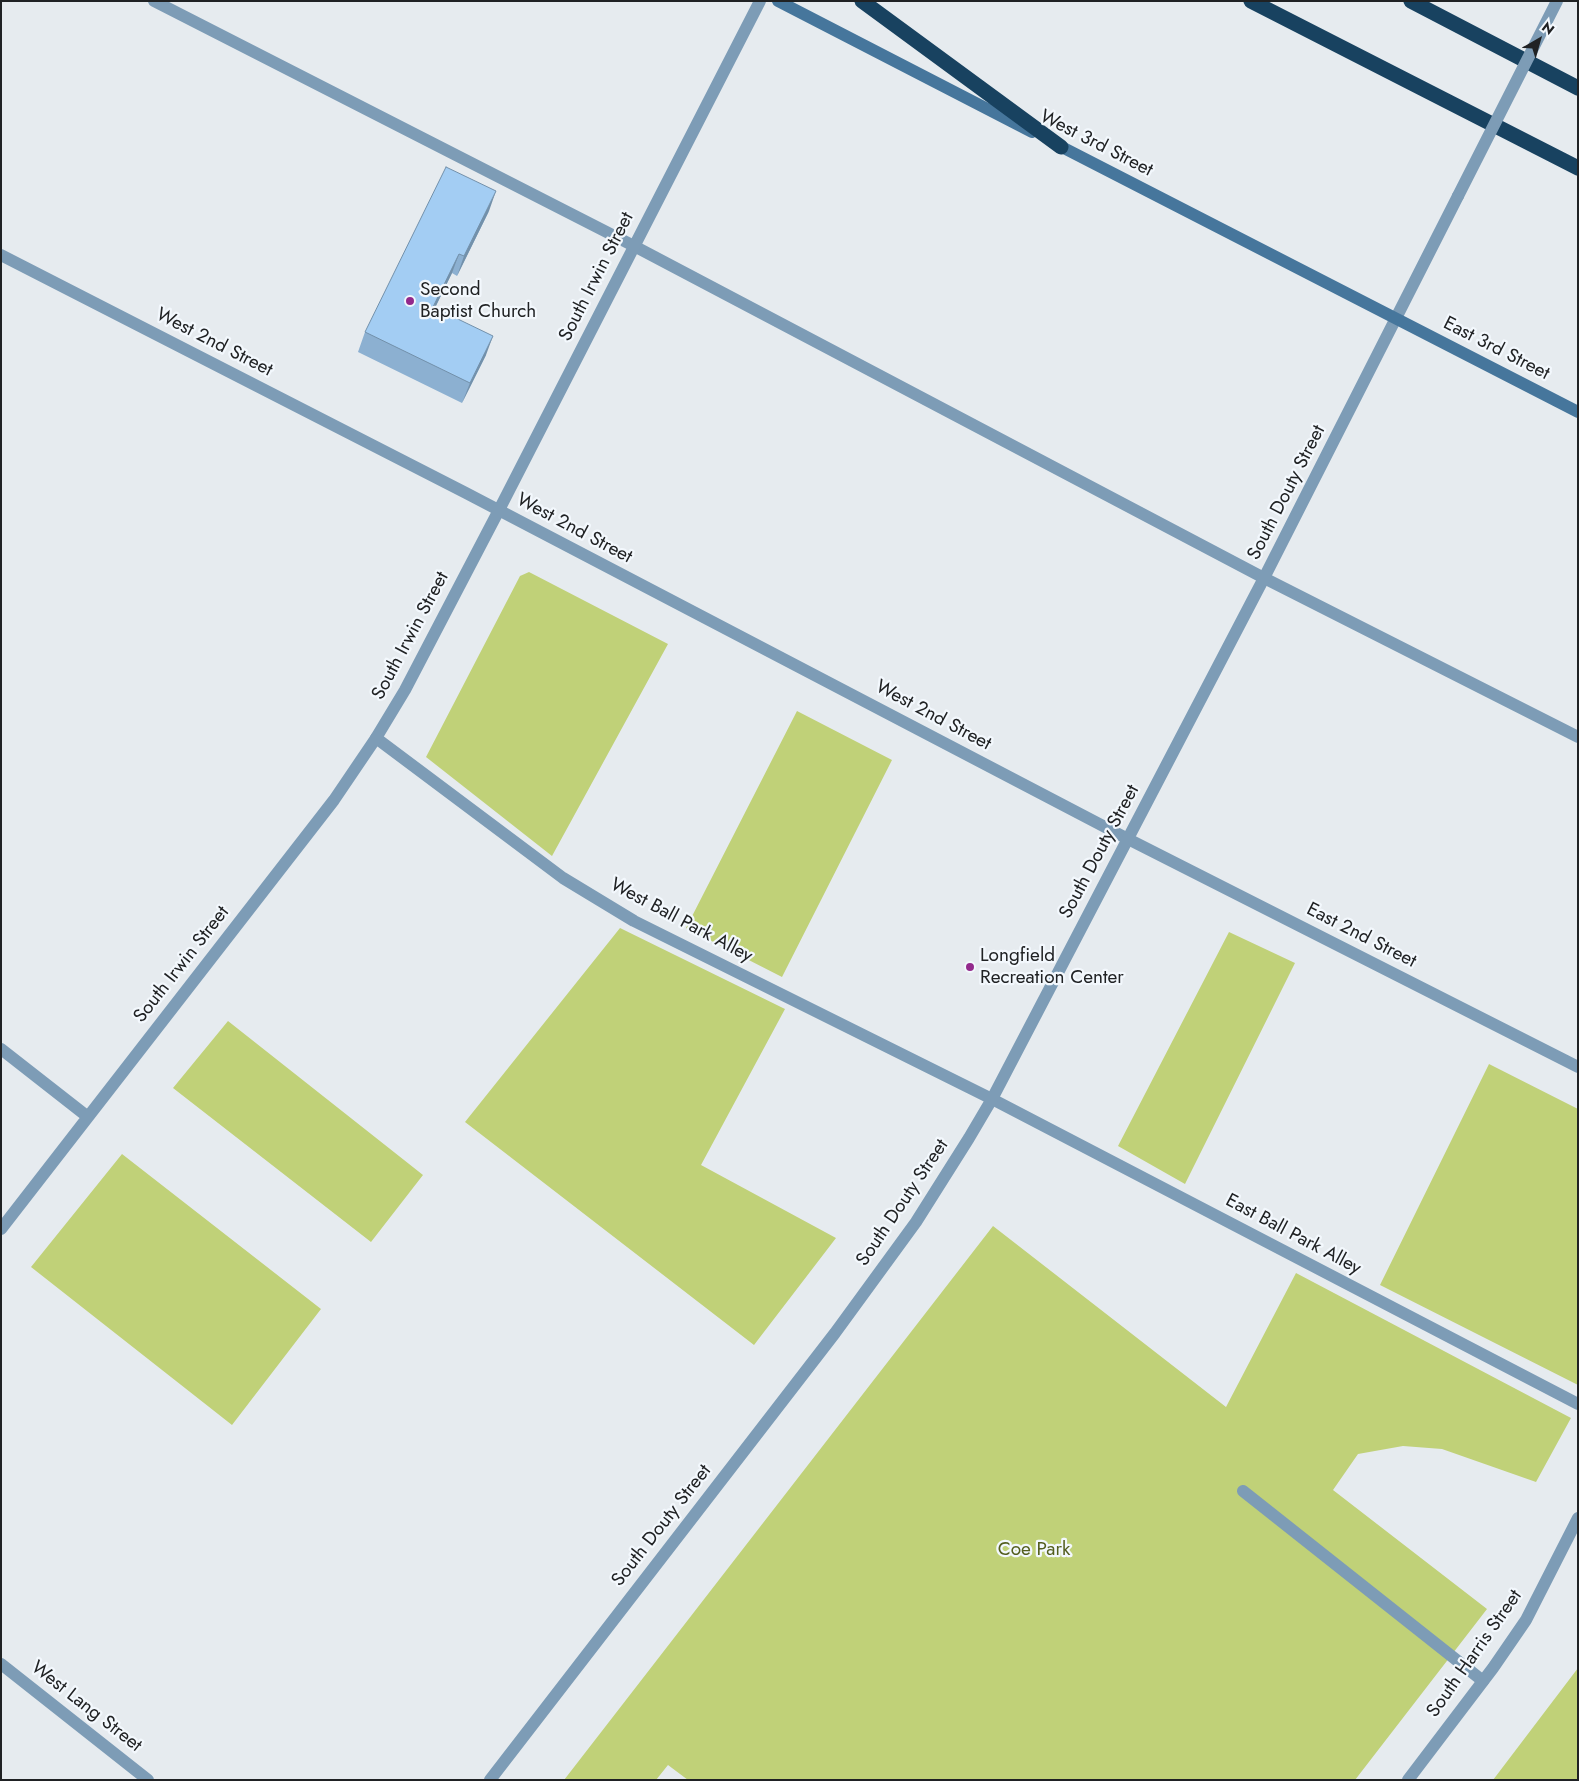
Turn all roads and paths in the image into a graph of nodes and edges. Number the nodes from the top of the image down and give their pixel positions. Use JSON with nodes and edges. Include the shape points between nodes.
{"nodes":[{"id":1,"x":154,"y":1,"type":"edge"},
{"id":2,"x":760,"y":1,"type":"edge"},
{"id":3,"x":778,"y":1,"type":"edge"},
{"id":4,"x":862,"y":1,"type":"edge"},
{"id":5,"x":1251,"y":1,"type":"edge"},
{"id":6,"x":1411,"y":1,"type":"edge"},
{"id":7,"x":1557,"y":1,"type":"edge"},
{"id":8,"x":1578,"y":88,"type":"edge"},
{"id":9,"x":1061,"y":147,"type":"junction"},
{"id":10,"x":1578,"y":168,"type":"edge"},
{"id":11,"x":634,"y":246,"type":"junction"},
{"id":12,"x":1,"y":255,"type":"edge"},
{"id":13,"x":1397,"y":319,"type":"junction"},
{"id":14,"x":1578,"y":412,"type":"edge"},
{"id":15,"x":498,"y":510,"type":"junction"},
{"id":16,"x":1264,"y":578,"type":"junction"},
{"id":17,"x":1578,"y":737,"type":"edge"},
{"id":18,"x":376,"y":738,"type":"junction"},
{"id":19,"x":1128,"y":838,"type":"junction"},
{"id":20,"x":1,"y":1049,"type":"edge"},
{"id":21,"x":1578,"y":1067,"type":"edge"},
{"id":22,"x":992,"y":1099,"type":"junction"},
{"id":23,"x":88,"y":1116,"type":"junction"},
{"id":24,"x":1,"y":1229,"type":"edge"},
{"id":25,"x":1578,"y":1404,"type":"edge"},
{"id":26,"x":1243,"y":1491,"type":"dead end"},
{"id":27,"x":1578,"y":1518,"type":"edge"},
{"id":28,"x":1,"y":1664,"type":"edge"},
{"id":29,"x":1483,"y":1681,"type":"junction"},
{"id":30,"x":148,"y":1780,"type":"edge"},
{"id":31,"x":490,"y":1780,"type":"edge"},
{"id":32,"x":1408,"y":1780,"type":"edge"}],
"edges":[{"from":1,"to":11,"type":"street"},
{"from":2,"to":11,"type":"street","name":"South Irwin Street"},
{"from":3,"to":9,"type":"main road","name":"West 3rd Street"},
{"from":4,"to":9,"type":"highway"},
{"from":5,"to":10,"type":"highway"},
{"from":6,"to":8,"type":"highway"},
{"from":7,"to":13,"type":"street","name":"South Douty Street","bridge":true},
{"from":9,"to":13,"type":"main road","name":"West 3rd Street"},
{"from":11,"to":15,"type":"street","name":"South Irwin Street"},
{"from":11,"to":16,"type":"street"},
{"from":12,"to":15,"type":"street","name":"West 2nd Street"},
{"from":13,"to":14,"type":"main road","name":"East 3rd Street"},
{"from":13,"to":16,"type":"street","name":"South Douty Street"},
{"from":15,"to":18,"type":"street","name":"South Irwin Street","via":[[405,690]]},
{"from":15,"to":19,"type":"street","name":"West 2nd Street"},
{"from":16,"to":17,"type":"street"},
{"from":16,"to":19,"type":"street","name":"South Douty Street"},
{"from":18,"to":22,"type":"street","name":"West Ball Park Alley","via":[[563,878],[634,921]]},
{"from":18,"to":23,"type":"street","name":"South Irwin Street","via":[[334,800]]},
{"from":19,"to":21,"type":"street","name":"East 2nd Street"},
{"from":19,"to":22,"type":"street","name":"South Douty Street"},
{"from":20,"to":23,"type":"street"},
{"from":22,"to":25,"type":"street","name":"East Ball Park Alley"},
{"from":22,"to":31,"type":"street","name":"South Douty Street","via":[[916,1222],[836,1333]]},
{"from":23,"to":24,"type":"street","name":"South Irwin Street"},
{"from":26,"to":29,"type":"street"},
{"from":27,"to":29,"type":"street","name":"South Harris Street","via":[[1526,1620]]},
{"from":28,"to":30,"type":"street","name":"West Lang Street"},
{"from":29,"to":32,"type":"street","name":"South Harris Street"}]}
